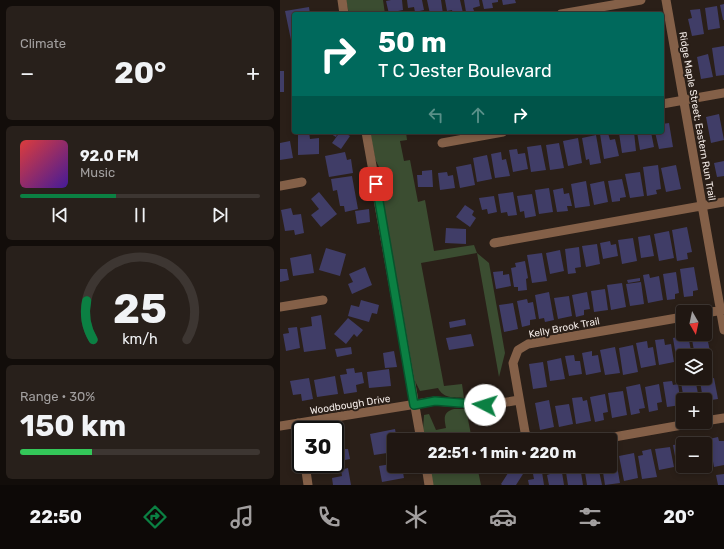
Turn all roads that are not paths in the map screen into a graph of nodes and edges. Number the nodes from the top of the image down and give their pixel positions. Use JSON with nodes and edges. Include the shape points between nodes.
{"nodes":[{"id":1,"x":342,"y":0,"type":"edge"},
{"id":2,"x":641,"y":0,"type":"edge"},
{"id":3,"x":666,"y":0,"type":"edge"},
{"id":4,"x":344,"y":12,"type":"edge"},
{"id":5,"x":572,"y":12,"type":"edge"},
{"id":6,"x":724,"y":93,"type":"edge"},
{"id":7,"x":684,"y":100,"type":"junction"},
{"id":8,"x":664,"y":104,"type":"edge"},
{"id":9,"x":366,"y":134,"type":"edge"},
{"id":10,"x":492,"y":134,"type":"edge"},
{"id":11,"x":442,"y":143,"type":"dead end"},
{"id":12,"x":302,"y":182,"type":"dead end"},
{"id":13,"x":280,"y":186,"type":"edge"},
{"id":14,"x":724,"y":202,"type":"edge"},
{"id":15,"x":702,"y":206,"type":"junction"},
{"id":16,"x":494,"y":243,"type":"dead end"},
{"id":17,"x":323,"y":300,"type":"dead end"},
{"id":18,"x":280,"y":307,"type":"edge"},
{"id":19,"x":722,"y":310,"type":"edge"},
{"id":20,"x":712,"y":312,"type":"edge"},
{"id":21,"x":676,"y":318,"type":"edge"},
{"id":22,"x":724,"y":330,"type":"edge"},
{"id":23,"x":519,"y":400,"type":"junction"},
{"id":24,"x":414,"y":405,"type":"junction"},
{"id":25,"x":724,"y":418,"type":"edge"},
{"id":26,"x":712,"y":420,"type":"edge"},
{"id":27,"x":311,"y":421,"type":"edge"},
{"id":28,"x":292,"y":424,"type":"edge"},
{"id":29,"x":280,"y":426,"type":"edge"},
{"id":30,"x":676,"y":426,"type":"edge"},
{"id":31,"x":420,"y":433,"type":"edge"},
{"id":32,"x":525,"y":433,"type":"edge"},
{"id":33,"x":617,"y":436,"type":"edge"},
{"id":34,"x":306,"y":473,"type":"edge"},
{"id":35,"x":427,"y":473,"type":"edge"},
{"id":36,"x":308,"y":485,"type":"edge"},
{"id":37,"x":429,"y":485,"type":"edge"}],
"edges":[{"from":1,"to":4,"type":"street"},
{"from":2,"to":5,"type":"street"},
{"from":3,"to":7,"type":"street","name":"Ridge Maple Street; Eastern Run Trail"},
{"from":6,"to":7,"type":"street"},
{"from":7,"to":8,"type":"street"},
{"from":7,"to":15,"type":"street","name":"Ridge Maple Street; Eastern Run Trail"},
{"from":9,"to":24,"type":"street"},
{"from":10,"to":11,"type":"street"},
{"from":12,"to":13,"type":"street"},
{"from":14,"to":15,"type":"street"},
{"from":15,"to":16,"type":"street"},
{"from":15,"to":19,"type":"street","name":"Ridge Maple Street; Eastern Run Trail"},
{"from":17,"to":18,"type":"street"},
{"from":19,"to":20,"type":"street"},
{"from":19,"to":22,"type":"street","name":"Ridge Maple Street; Eastern Run Trail"},
{"from":21,"to":23,"type":"street","name":"Kelly Brook Trail","via":[[528,344],[518,350],[513,363]]},
{"from":23,"to":24,"type":"street","name":"Woodbough Drive","via":[[485,405],[435,401]]},
{"from":23,"to":32,"type":"street","name":"Kelly Brook Trail"},
{"from":24,"to":27,"type":"street","name":"Woodbough Drive"},
{"from":24,"to":31,"type":"street"},
{"from":25,"to":26,"type":"street"},
{"from":28,"to":29,"type":"street","name":"Woodbough Drive"},
{"from":30,"to":33,"type":"street"},
{"from":34,"to":36,"type":"street"},
{"from":35,"to":37,"type":"street"}]}
